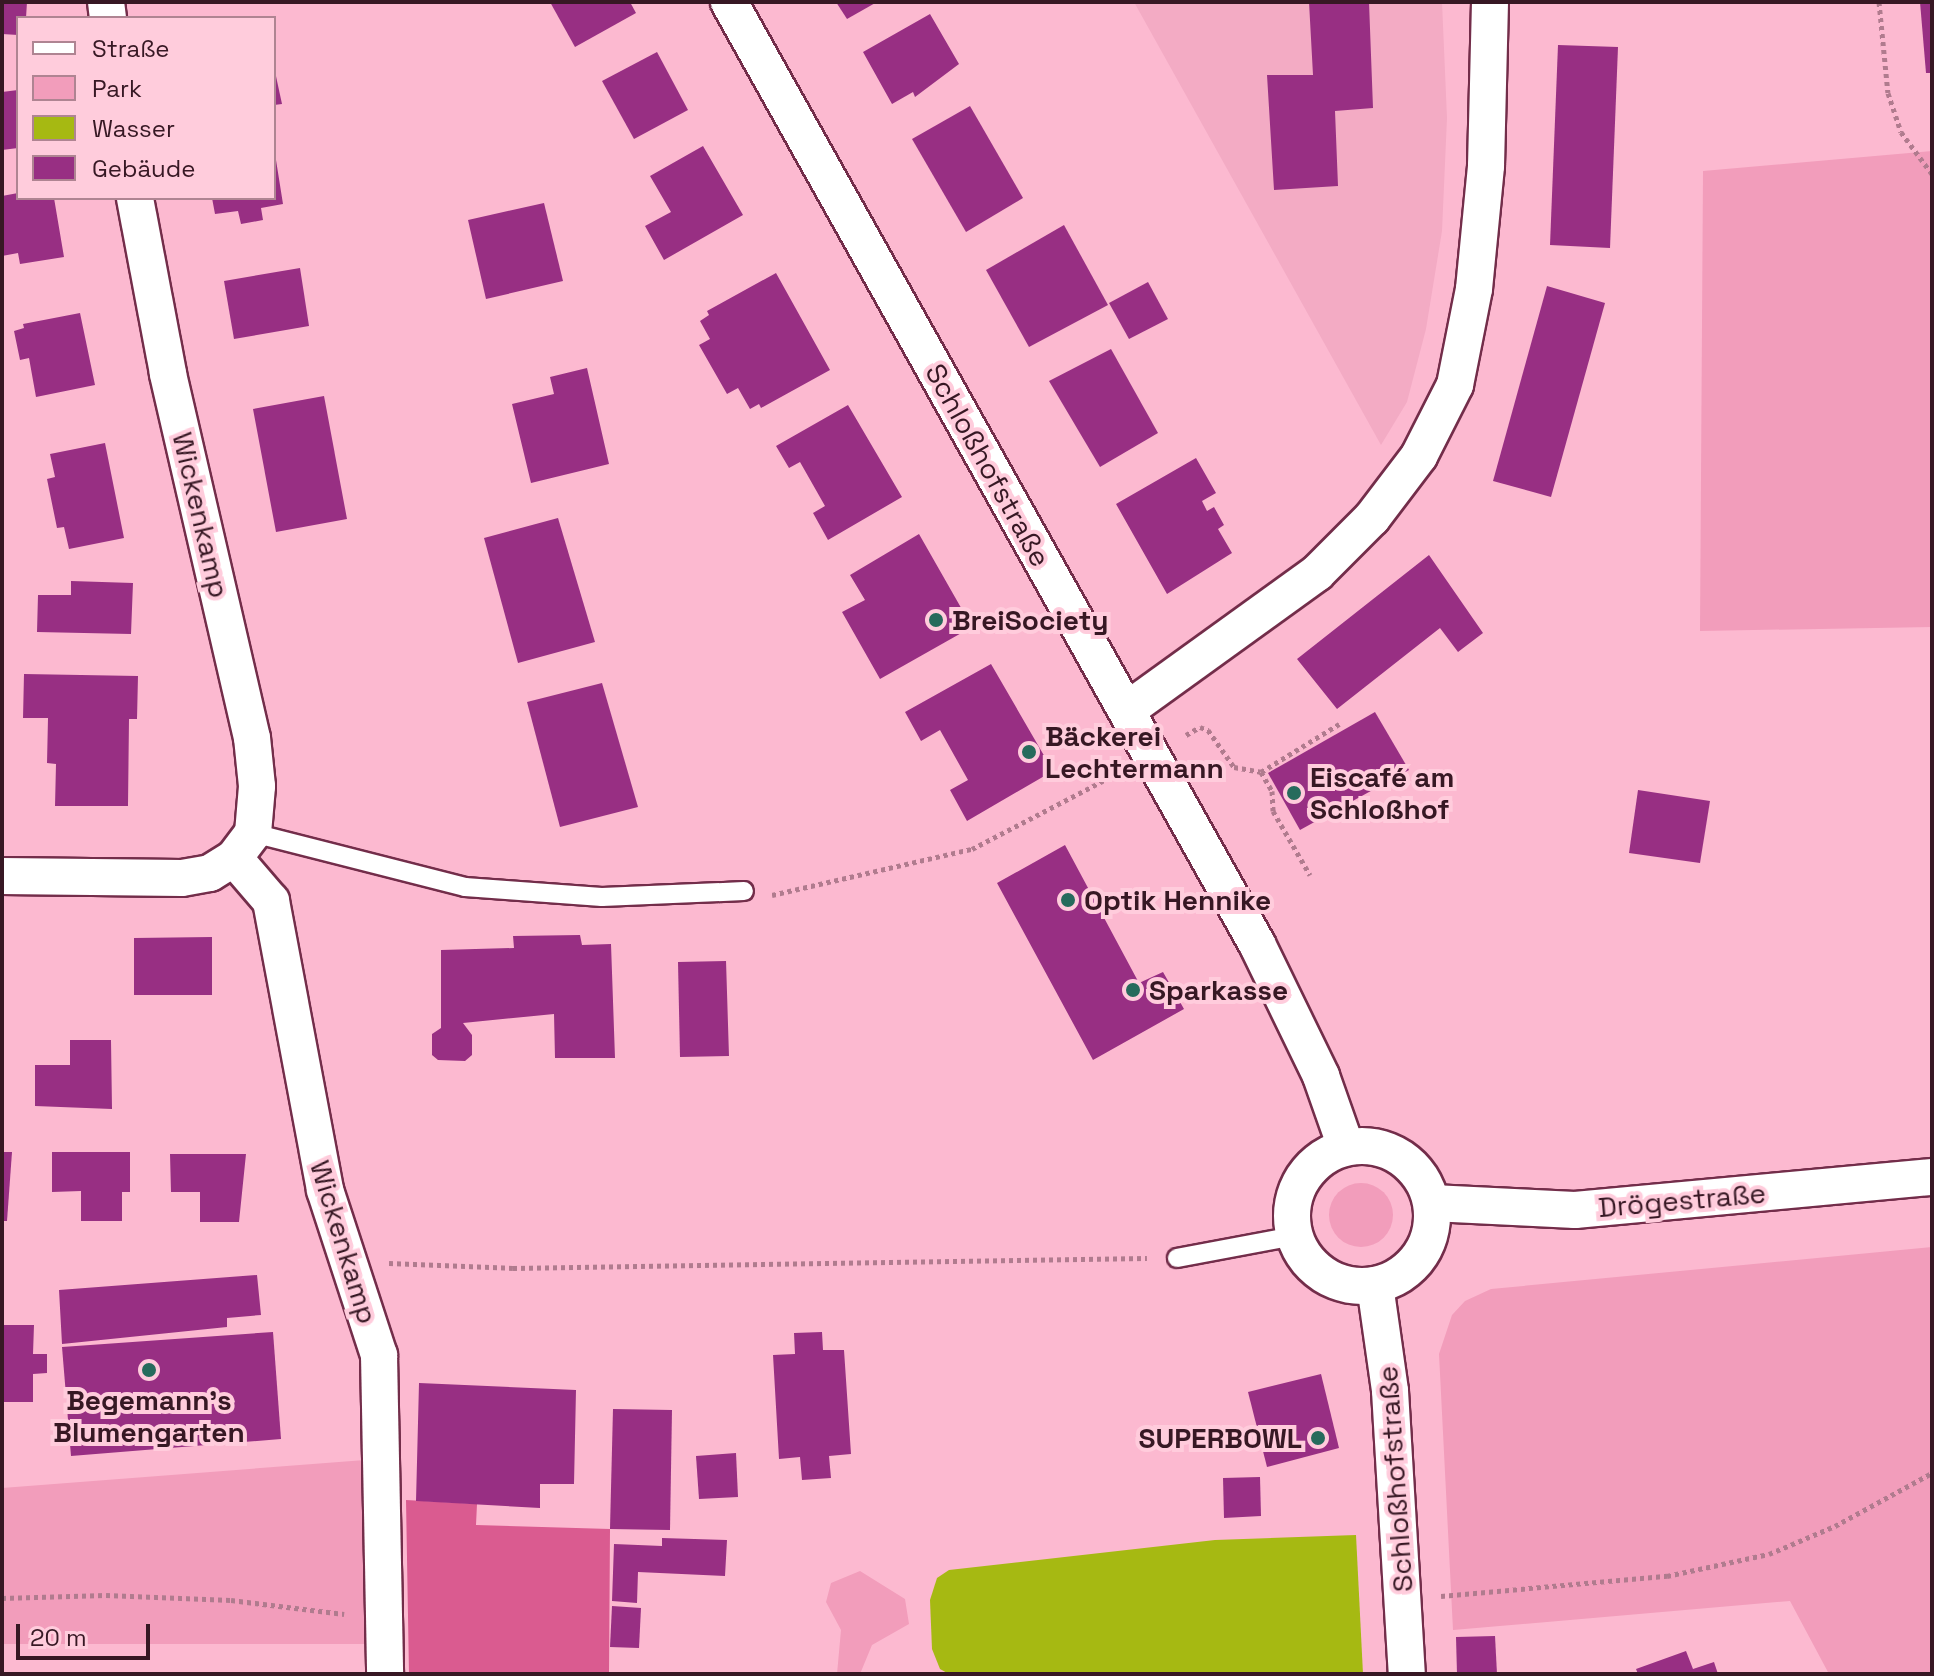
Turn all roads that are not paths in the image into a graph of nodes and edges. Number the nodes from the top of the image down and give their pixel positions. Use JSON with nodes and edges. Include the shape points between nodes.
{"nodes":[{"id":1,"x":729,"y":2,"type":"edge"},
{"id":2,"x":1490,"y":2,"type":"edge"},
{"id":3,"x":135,"y":200,"type":"edge"},
{"id":4,"x":1127,"y":710,"type":"junction"},
{"id":5,"x":243,"y":845,"type":"junction"},
{"id":6,"x":2,"y":876,"type":"edge"},
{"id":7,"x":744,"y":891,"type":"road end"},
{"id":8,"x":1346,"y":1147,"type":"junction"},
{"id":9,"x":1932,"y":1177,"type":"edge"},
{"id":10,"x":1432,"y":1203,"type":"junction"},
{"id":11,"x":1294,"y":1236,"type":"junction"},
{"id":12,"x":1177,"y":1258,"type":"road end"},
{"id":13,"x":1375,"y":1285,"type":"junction"},
{"id":14,"x":385,"y":1674,"type":"edge"},
{"id":15,"x":1407,"y":1674,"type":"edge"}],
"edges":[{"from":1,"to":4,"type":"street","name":"Schloßhofstraße"},
{"from":2,"to":4,"type":"street","via":[[1486,166],[1474,289],[1455,385],[1419,456],[1372,518],[1317,573]]},
{"from":3,"to":5,"type":"street","name":"Wickenkamp","via":[[168,373],[252,738],[257,786]]},
{"from":4,"to":8,"type":"street","name":"Schloßhofstraße","via":[[1273,977],[1321,1076]]},
{"from":5,"to":6,"type":"street","via":[[210,873],[182,878]]},
{"from":5,"to":7,"type":"lane","via":[[465,887],[602,897]]},
{"from":5,"to":14,"type":"street","name":"Wickenkamp","via":[[271,901],[312,1128],[344,1261],[379,1355]]},
{"from":8,"to":10,"type":"street","via":[[1393,1152],[1419,1175]]},
{"from":8,"to":11,"type":"street","via":[[1326,1154],[1301,1179],[1291,1212]]},
{"from":9,"to":10,"type":"street","name":"Drögestraße","via":[[1575,1210]]},
{"from":10,"to":13,"type":"street","via":[[1424,1250],[1410,1267]]},
{"from":11,"to":12,"type":"lane"},
{"from":11,"to":13,"type":"street","via":[[1321,1273],[1345,1284]]},
{"from":13,"to":15,"type":"street","name":"Schloßhofstraße","via":[[1390,1391]]}]}
